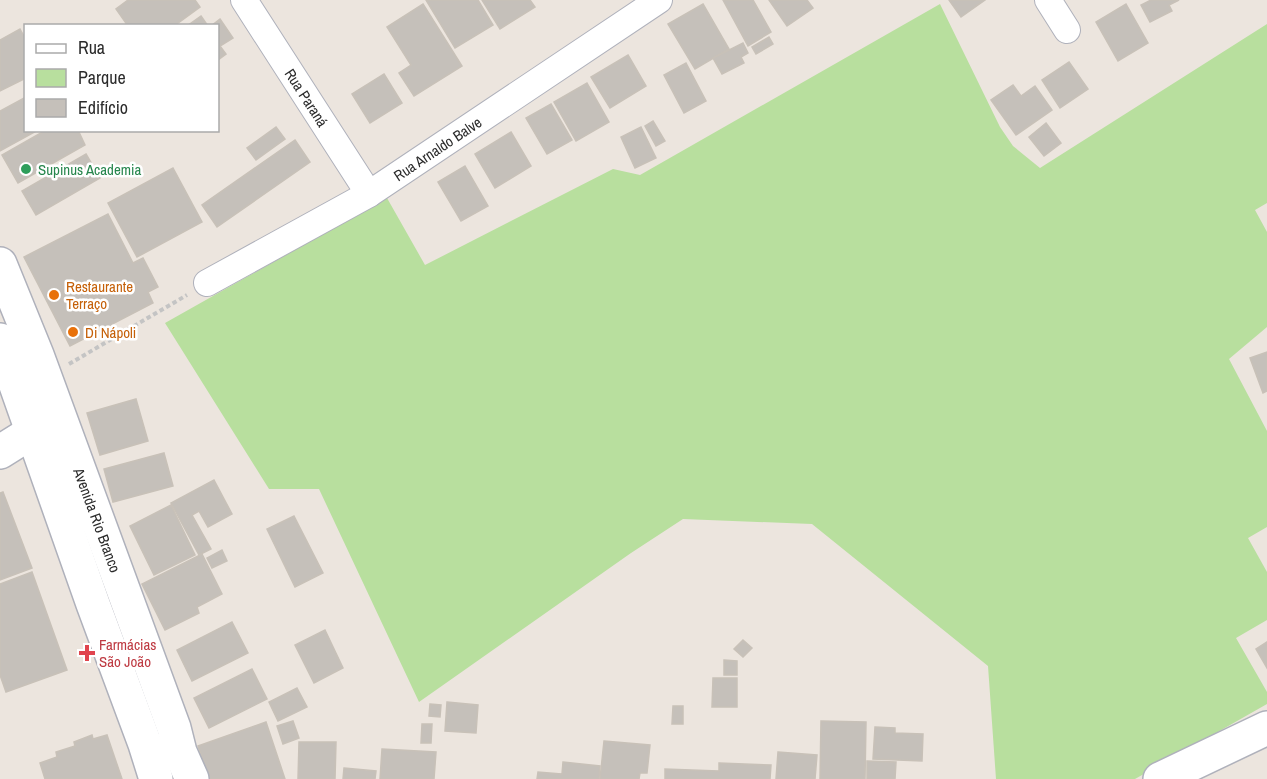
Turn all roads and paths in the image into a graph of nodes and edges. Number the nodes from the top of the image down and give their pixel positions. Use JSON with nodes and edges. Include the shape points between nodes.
{"nodes":[{"id":1,"x":244,"y":0,"type":"edge"},
{"id":2,"x":659,"y":0,"type":"edge"},
{"id":3,"x":1048,"y":0,"type":"edge"},
{"id":4,"x":1067,"y":30,"type":"dead end"},
{"id":5,"x":369,"y":194,"type":"junction"},
{"id":6,"x":0,"y":264,"type":"edge"},
{"id":7,"x":207,"y":283,"type":"joint"},
{"id":8,"x":0,"y":340,"type":"edge"},
{"id":9,"x":46,"y":378,"type":"junction"},
{"id":10,"x":46,"y":424,"type":"junction"},
{"id":11,"x":0,"y":452,"type":"edge"},
{"id":12,"x":1267,"y":728,"type":"edge"},
{"id":13,"x":1162,"y":778,"type":"edge"},
{"id":14,"x":156,"y":779,"type":"edge"},
{"id":15,"x":192,"y":779,"type":"edge"}],
"edges":[{"from":1,"to":5,"type":"street","name":"Rua Paraná"},
{"from":2,"to":5,"type":"street","name":"Rua Arnaldo Balve"},
{"from":3,"to":4,"type":"street"},
{"from":5,"to":7,"type":"street","name":"Rua Arnaldo Balve"},
{"from":6,"to":9,"type":"main road","name":"Avenida Rio Branco"},
{"from":7,"to":9,"type":"path"},
{"from":8,"to":10,"type":"main road","name":"Avenida Rio Branco"},
{"from":9,"to":10,"type":"main road","name":"Avenida Rio Branco"},
{"from":10,"to":11,"type":"main road"},
{"from":10,"to":14,"type":"main road","name":"Avenida Rio Branco","via":[[93,604]]},
{"from":10,"to":15,"type":"main road","name":"Avenida Rio Branco"},
{"from":12,"to":13,"type":"main road"}]}
